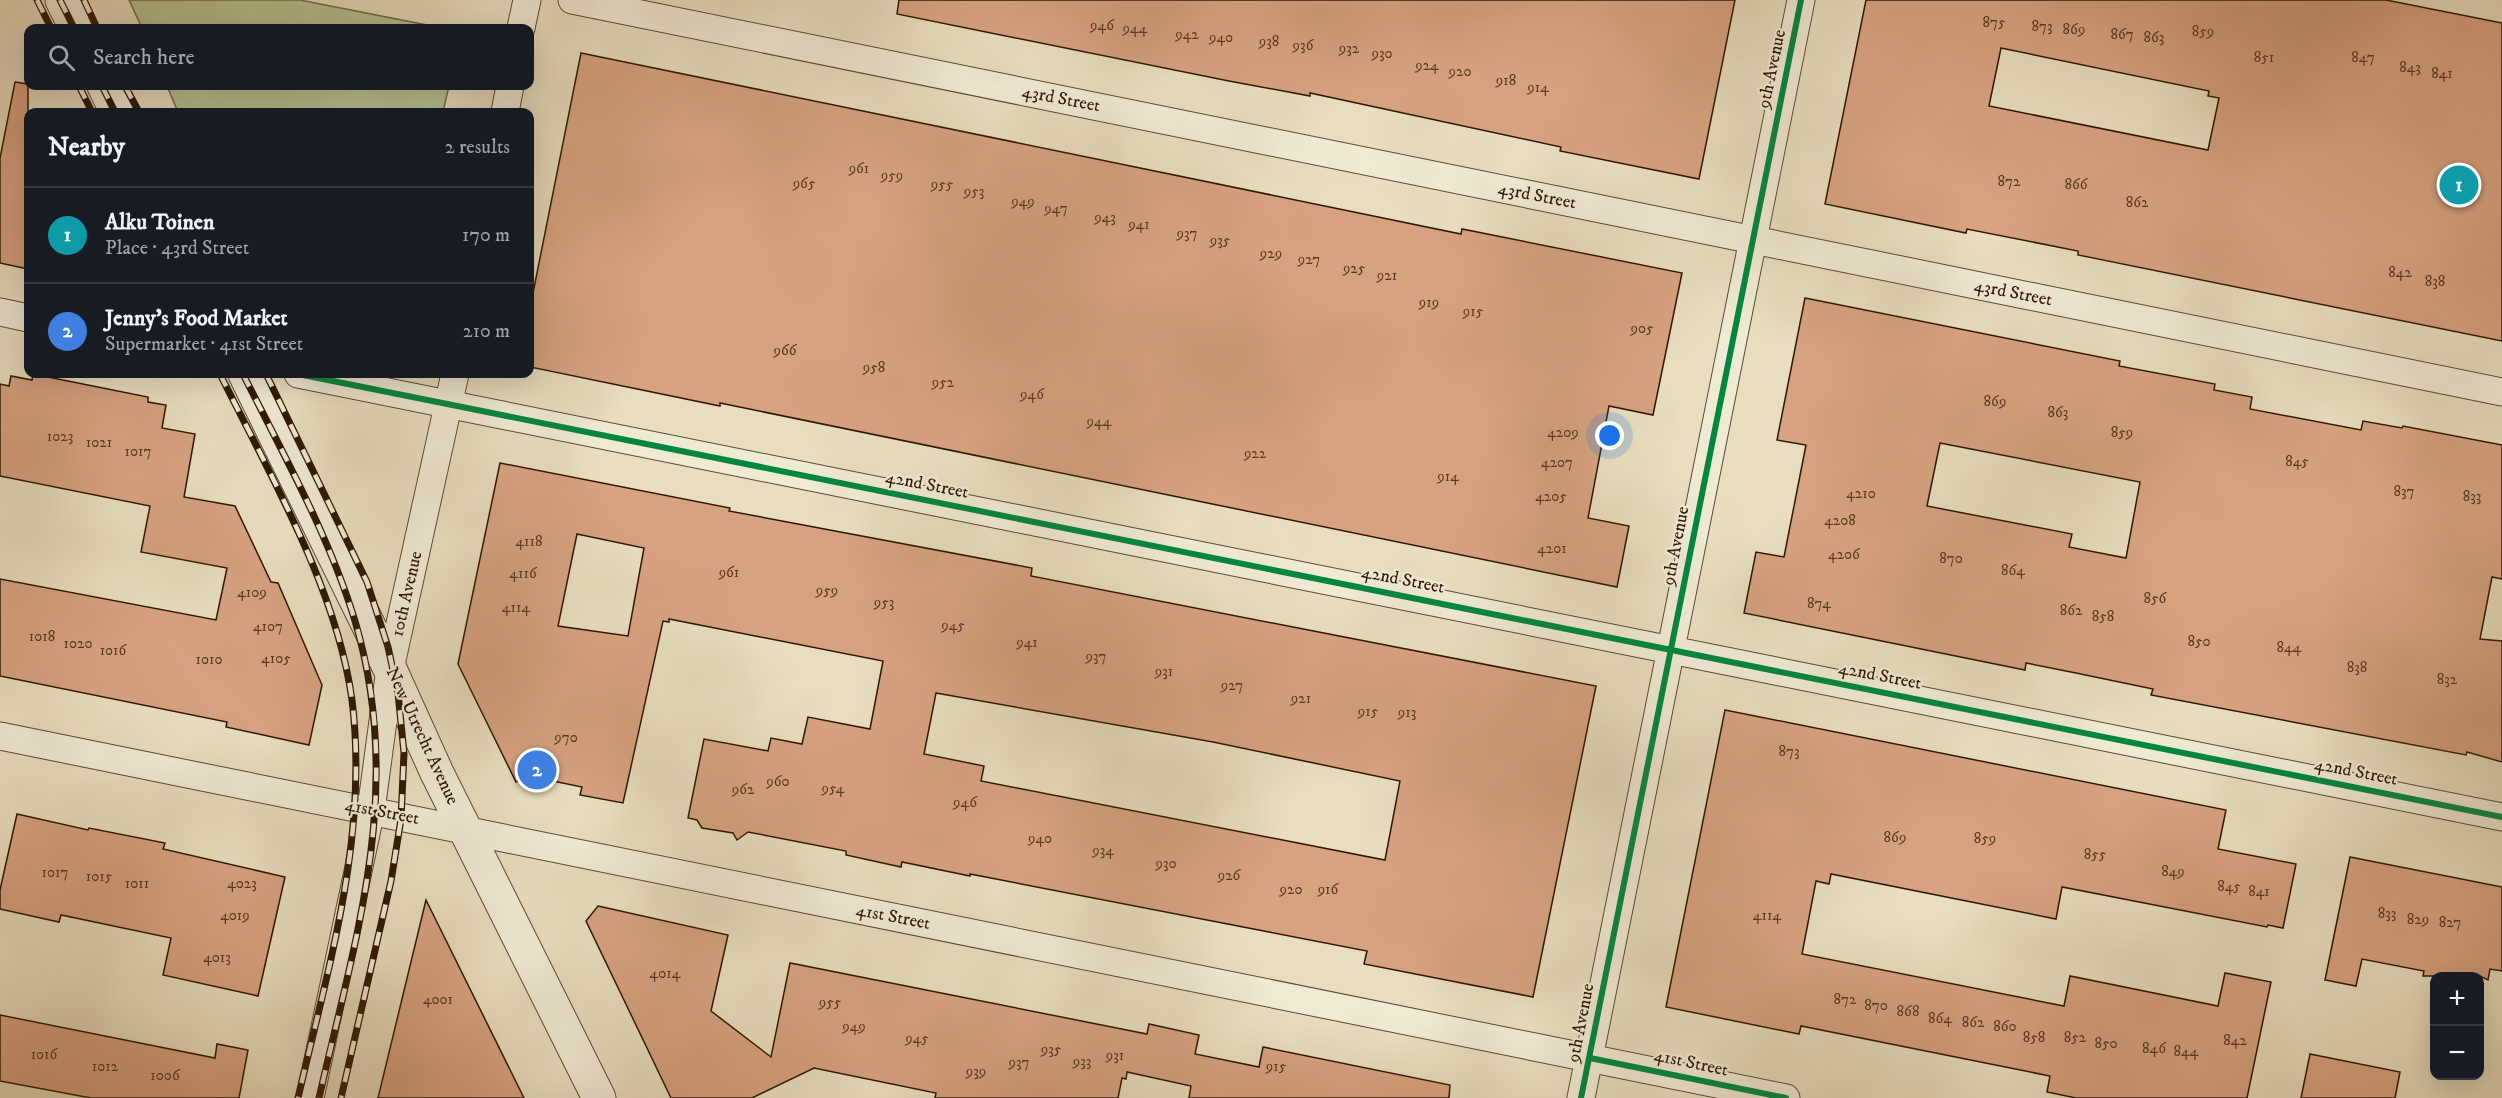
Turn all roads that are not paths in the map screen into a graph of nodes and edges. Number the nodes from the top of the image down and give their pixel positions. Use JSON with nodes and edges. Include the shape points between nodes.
{"nodes":[{"id":1,"x":62,"y":0,"type":"edge"},
{"id":2,"x":527,"y":0,"type":"edge"},
{"id":3,"x":572,"y":0,"type":"edge"},
{"id":4,"x":1802,"y":0,"type":"edge"},
{"id":5,"x":74,"y":24,"type":"edge"},
{"id":6,"x":522,"y":24,"type":"edge"},
{"id":7,"x":106,"y":90,"type":"edge"},
{"id":8,"x":509,"y":90,"type":"edge"},
{"id":9,"x":115,"y":108,"type":"edge"},
{"id":10,"x":506,"y":108,"type":"edge"},
{"id":11,"x":1752,"y":240,"type":"junction"},
{"id":12,"x":0,"y":312,"type":"edge"},
{"id":13,"x":24,"y":317,"type":"edge"},
{"id":14,"x":247,"y":378,"type":"edge"},
{"id":15,"x":318,"y":378,"type":"edge"},
{"id":16,"x":454,"y":378,"type":"edge"},
{"id":17,"x":2502,"y":392,"type":"edge"},
{"id":18,"x":449,"y":404,"type":"junction"},
{"id":19,"x":1670,"y":649,"type":"junction"},
{"id":20,"x":390,"y":669,"type":"junction"},
{"id":21,"x":0,"y":736,"type":"edge"},
{"id":22,"x":371,"y":810,"type":"junction"},
{"id":23,"x":2502,"y":817,"type":"edge"},
{"id":24,"x":466,"y":829,"type":"junction"},
{"id":25,"x":1590,"y":1058,"type":"junction"},
{"id":26,"x":310,"y":1098,"type":"edge"},
{"id":27,"x":599,"y":1098,"type":"edge"},
{"id":28,"x":1581,"y":1098,"type":"edge"},
{"id":29,"x":1786,"y":1098,"type":"edge"}],
"edges":[{"from":1,"to":5,"type":"street"},
{"from":2,"to":6,"type":"street"},
{"from":3,"to":11,"type":"street","name":"43rd Street"},
{"from":4,"to":11,"type":"street","name":"9th Avenue"},
{"from":7,"to":9,"type":"street"},
{"from":8,"to":10,"type":"street"},
{"from":11,"to":17,"type":"street","name":"43rd Street"},
{"from":11,"to":19,"type":"street","name":"9th Avenue"},
{"from":12,"to":13,"type":"street"},
{"from":14,"to":20,"type":"street","name":"New Utrecht Avenue"},
{"from":15,"to":18,"type":"street","name":"42nd Street"},
{"from":16,"to":18,"type":"street","name":"10th Avenue"},
{"from":18,"to":19,"type":"street","name":"42nd Street"},
{"from":18,"to":20,"type":"street","name":"10th Avenue"},
{"from":19,"to":23,"type":"street","name":"42nd Street"},
{"from":19,"to":25,"type":"street","name":"9th Avenue"},
{"from":20,"to":22,"type":"street","name":"10th Avenue"},
{"from":20,"to":24,"type":"street","name":"New Utrecht Avenue"},
{"from":21,"to":22,"type":"street","name":"41st Street"},
{"from":22,"to":24,"type":"street","name":"41st Street"},
{"from":22,"to":26,"type":"street","name":"10th Avenue"},
{"from":24,"to":25,"type":"street","name":"41st Street"},
{"from":24,"to":27,"type":"street","name":"New Utrecht Avenue"},
{"from":25,"to":28,"type":"street","name":"9th Avenue"},
{"from":25,"to":29,"type":"street","name":"41st Street"}]}
